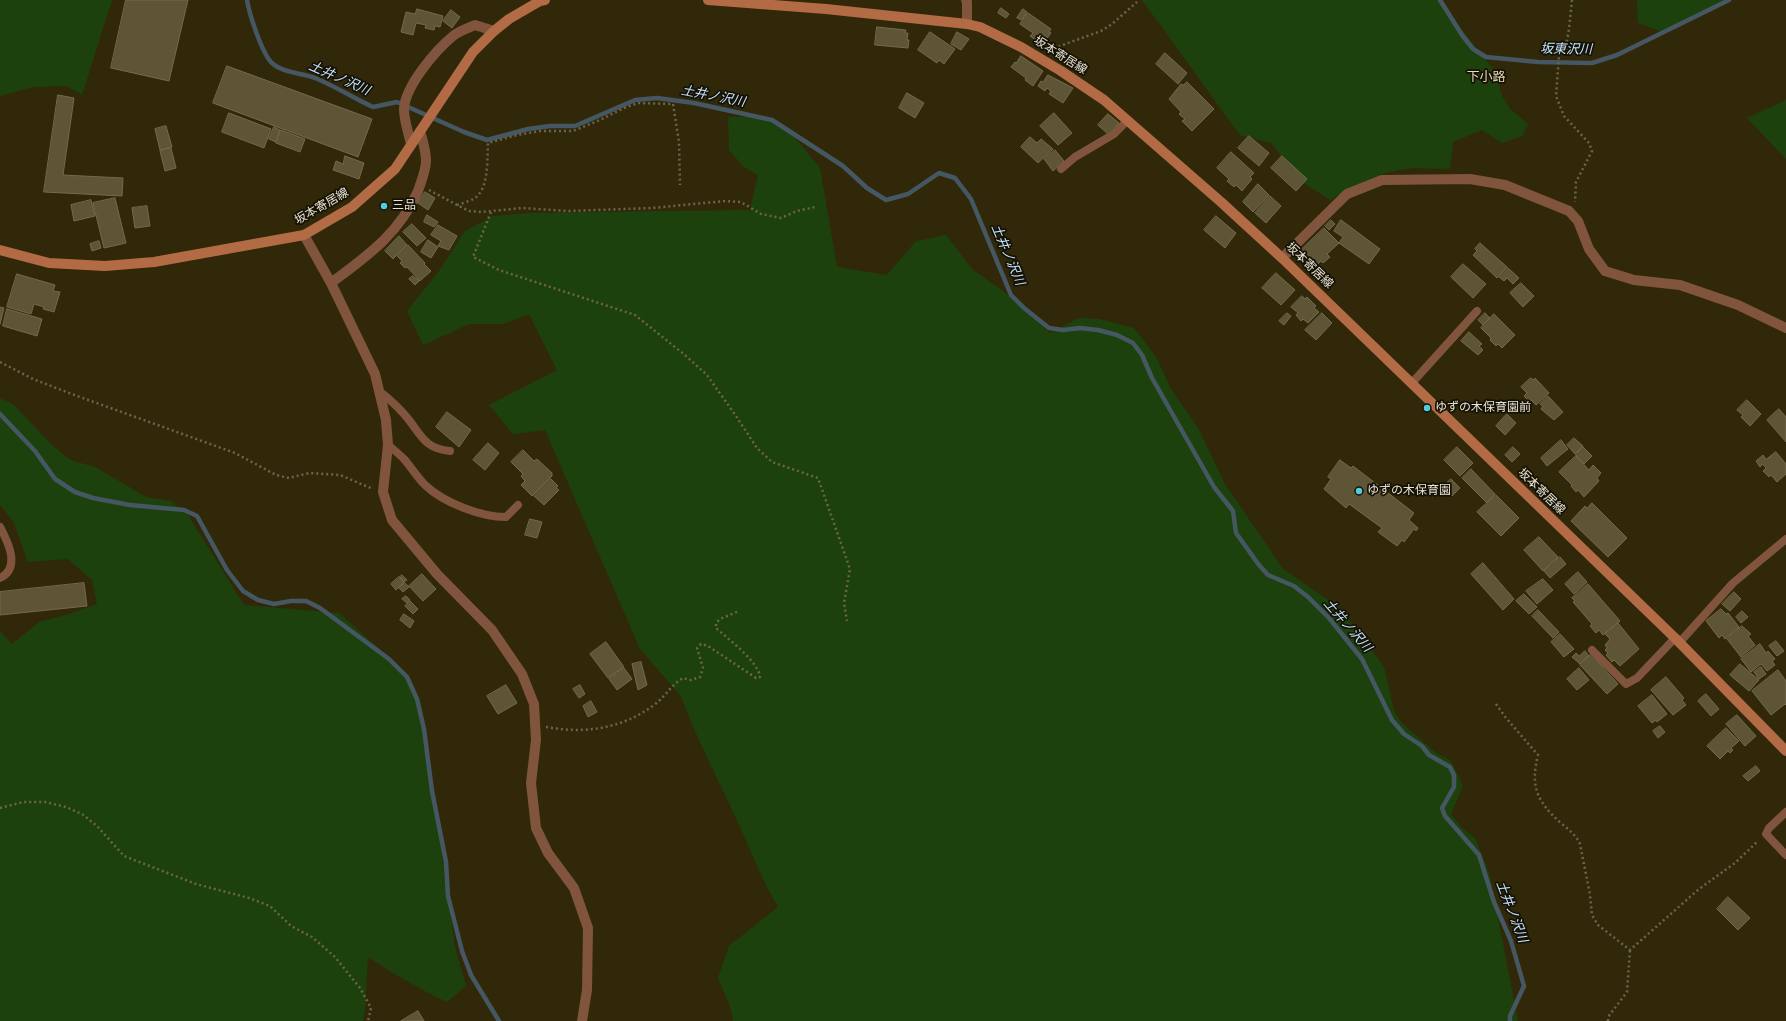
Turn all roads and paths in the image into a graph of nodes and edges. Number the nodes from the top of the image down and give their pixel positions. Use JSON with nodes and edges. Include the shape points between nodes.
{"nodes":[{"id":1,"x":542,"y":0,"type":"edge"},
{"id":2,"x":708,"y":0,"type":"edge"},
{"id":3,"x":966,"y":0,"type":"edge"},
{"id":4,"x":1572,"y":0,"type":"edge"},
{"id":5,"x":1137,"y":2,"type":"dead end"},
{"id":6,"x":967,"y":24,"type":"junction"},
{"id":7,"x":494,"y":31,"type":"junction"},
{"id":8,"x":1035,"y":55,"type":"junction"},
{"id":9,"x":1128,"y":120,"type":"junction"},
{"id":10,"x":420,"y":131,"type":"junction"},
{"id":11,"x":411,"y":145,"type":"junction"},
{"id":12,"x":1061,"y":169,"type":"dead end"},
{"id":13,"x":680,"y":184,"type":"dead end"},
{"id":14,"x":420,"y":185,"type":"junction"},
{"id":15,"x":457,"y":205,"type":"junction"},
{"id":16,"x":815,"y":207,"type":"dead end"},
{"id":17,"x":491,"y":212,"type":"junction"},
{"id":18,"x":1578,"y":221,"type":"junction"},
{"id":19,"x":304,"y":234,"type":"junction"},
{"id":20,"x":0,"y":250,"type":"edge"},
{"id":21,"x":1282,"y":258,"type":"junction"},
{"id":22,"x":331,"y":282,"type":"junction"},
{"id":23,"x":1477,"y":311,"type":"dead end"},
{"id":24,"x":1786,"y":328,"type":"edge"},
{"id":25,"x":0,"y":362,"type":"edge"},
{"id":26,"x":1411,"y":384,"type":"junction"},
{"id":27,"x":379,"y":391,"type":"junction"},
{"id":28,"x":388,"y":445,"type":"junction"},
{"id":29,"x":450,"y":451,"type":"dead end"},
{"id":30,"x":383,"y":492,"type":"junction"},
{"id":31,"x":518,"y":505,"type":"dead end"},
{"id":32,"x":0,"y":527,"type":"edge"},
{"id":33,"x":1786,"y":539,"type":"edge"},
{"id":34,"x":0,"y":578,"type":"edge"},
{"id":35,"x":739,"y":611,"type":"dead end"},
{"id":36,"x":847,"y":621,"type":"dead end"},
{"id":37,"x":1677,"y":640,"type":"junction"},
{"id":38,"x":1592,"y":650,"type":"dead end"},
{"id":39,"x":1496,"y":704,"type":"dead end"},
{"id":40,"x":535,"y":725,"type":"junction"},
{"id":41,"x":1786,"y":751,"type":"edge"},
{"id":42,"x":0,"y":808,"type":"edge"},
{"id":43,"x":1786,"y":812,"type":"edge"},
{"id":44,"x":1766,"y":834,"type":"junction"},
{"id":45,"x":1786,"y":855,"type":"edge"},
{"id":46,"x":1630,"y":950,"type":"junction"},
{"id":47,"x":368,"y":1021,"type":"edge"},
{"id":48,"x":582,"y":1021,"type":"edge"},
{"id":49,"x":1608,"y":1021,"type":"edge"}],
"edges":[{"from":1,"to":7,"type":"main road","name":"坂本寄居線"},
{"from":2,"to":6,"type":"main road","name":"坂本寄居線"},
{"from":3,"to":6,"type":"street"},
{"from":4,"to":18,"type":"path","via":[[1570,29],[1566,46],[1559,56],[1556,96],[1564,116],[1589,143],[1592,151],[1576,182]]},
{"from":5,"to":8,"type":"path","via":[[1101,31]]},
{"from":6,"to":8,"type":"main road","name":"坂本寄居線","via":[[986,30]]},
{"from":7,"to":10,"type":"main road","name":"坂本寄居線","via":[[474,52]]},
{"from":7,"to":11,"type":"street","via":[[475,25],[454,35],[427,63],[407,95],[404,108]]},
{"from":8,"to":9,"type":"main road","name":"坂本寄居線","via":[[1104,100]]},
{"from":9,"to":12,"type":"lane","via":[[1114,134],[1075,157]]},
{"from":9,"to":21,"type":"main road","name":"坂本寄居線"},
{"from":10,"to":11,"type":"main road","name":"坂本寄居線"},
{"from":10,"to":14,"type":"street","via":[[426,163]]},
{"from":11,"to":19,"type":"main road","name":"坂本寄居線","via":[[395,169],[352,207]]},
{"from":13,"to":15,"type":"path","via":[[680,142],[673,104],[638,103],[573,131],[540,131],[488,143],[486,181],[482,191],[475,198]]},
{"from":14,"to":15,"type":"path"},
{"from":14,"to":22,"type":"street","via":[[410,208],[396,228],[371,253]]},
{"from":15,"to":17,"type":"path","via":[[470,211]]},
{"from":16,"to":17,"type":"path","via":[[780,218],[761,214],[741,202],[725,201],[652,208],[568,211],[522,208]]},
{"from":17,"to":36,"type":"path","via":[[473,257],[499,270],[635,315],[706,375],[757,448],[772,462],[818,478],[850,569],[844,603]]},
{"from":18,"to":21,"type":"street","via":[[1569,211],[1505,185],[1470,179],[1382,180],[1347,194]]},
{"from":18,"to":24,"type":"street","via":[[1589,249],[1605,271],[1634,280],[1680,284],[1738,305]]},
{"from":19,"to":20,"type":"main road","name":"坂本寄居線","via":[[154,262],[105,266],[49,263]]},
{"from":19,"to":22,"type":"street"},
{"from":21,"to":26,"type":"main road","name":"坂本寄居線"},
{"from":22,"to":27,"type":"street","via":[[375,374]]},
{"from":23,"to":26,"type":"lane"},
{"from":25,"to":30,"type":"path","via":[[69,393],[235,452],[276,475],[289,478],[309,473],[340,475]]},
{"from":26,"to":37,"type":"main road","name":"坂本寄居線"},
{"from":27,"to":28,"type":"street","via":[[386,420]]},
{"from":27,"to":29,"type":"lane","via":[[405,415],[425,443]]},
{"from":28,"to":30,"type":"street"},
{"from":28,"to":31,"type":"lane","via":[[435,493],[468,510],[506,517]]},
{"from":30,"to":40,"type":"street","via":[[392,520],[437,574],[492,630],[522,674],[534,704]]},
{"from":32,"to":34,"type":"lane","via":[[8,542],[12,560],[11,567]]},
{"from":33,"to":37,"type":"lane","via":[[1733,583]]},
{"from":35,"to":40,"type":"path","via":[[720,619],[716,623],[716,628],[754,663],[760,677],[756,678],[701,644],[697,648],[703,668],[700,677],[691,680],[683,678],[675,682],[655,705],[636,717],[591,730],[568,731]]},
{"from":37,"to":38,"type":"lane","via":[[1637,678],[1626,684]]},
{"from":37,"to":41,"type":"main road","name":"坂本寄居線"},
{"from":39,"to":46,"type":"path","via":[[1538,755],[1534,771],[1535,788],[1543,804],[1577,837],[1592,915],[1598,925]]},
{"from":40,"to":48,"type":"street","via":[[536,740],[531,783],[536,828],[548,853],[574,888],[588,928],[587,990]]},
{"from":42,"to":47,"type":"path","via":[[23,802],[45,802],[66,807],[82,814],[97,826],[124,856],[196,884],[270,906],[291,926],[312,937],[335,957],[360,988],[371,1008]]},
{"from":43,"to":44,"type":"lane"},
{"from":44,"to":45,"type":"lane"},
{"from":44,"to":46,"type":"path"},
{"from":46,"to":49,"type":"path","via":[[1627,992],[1608,1017]]}]}
